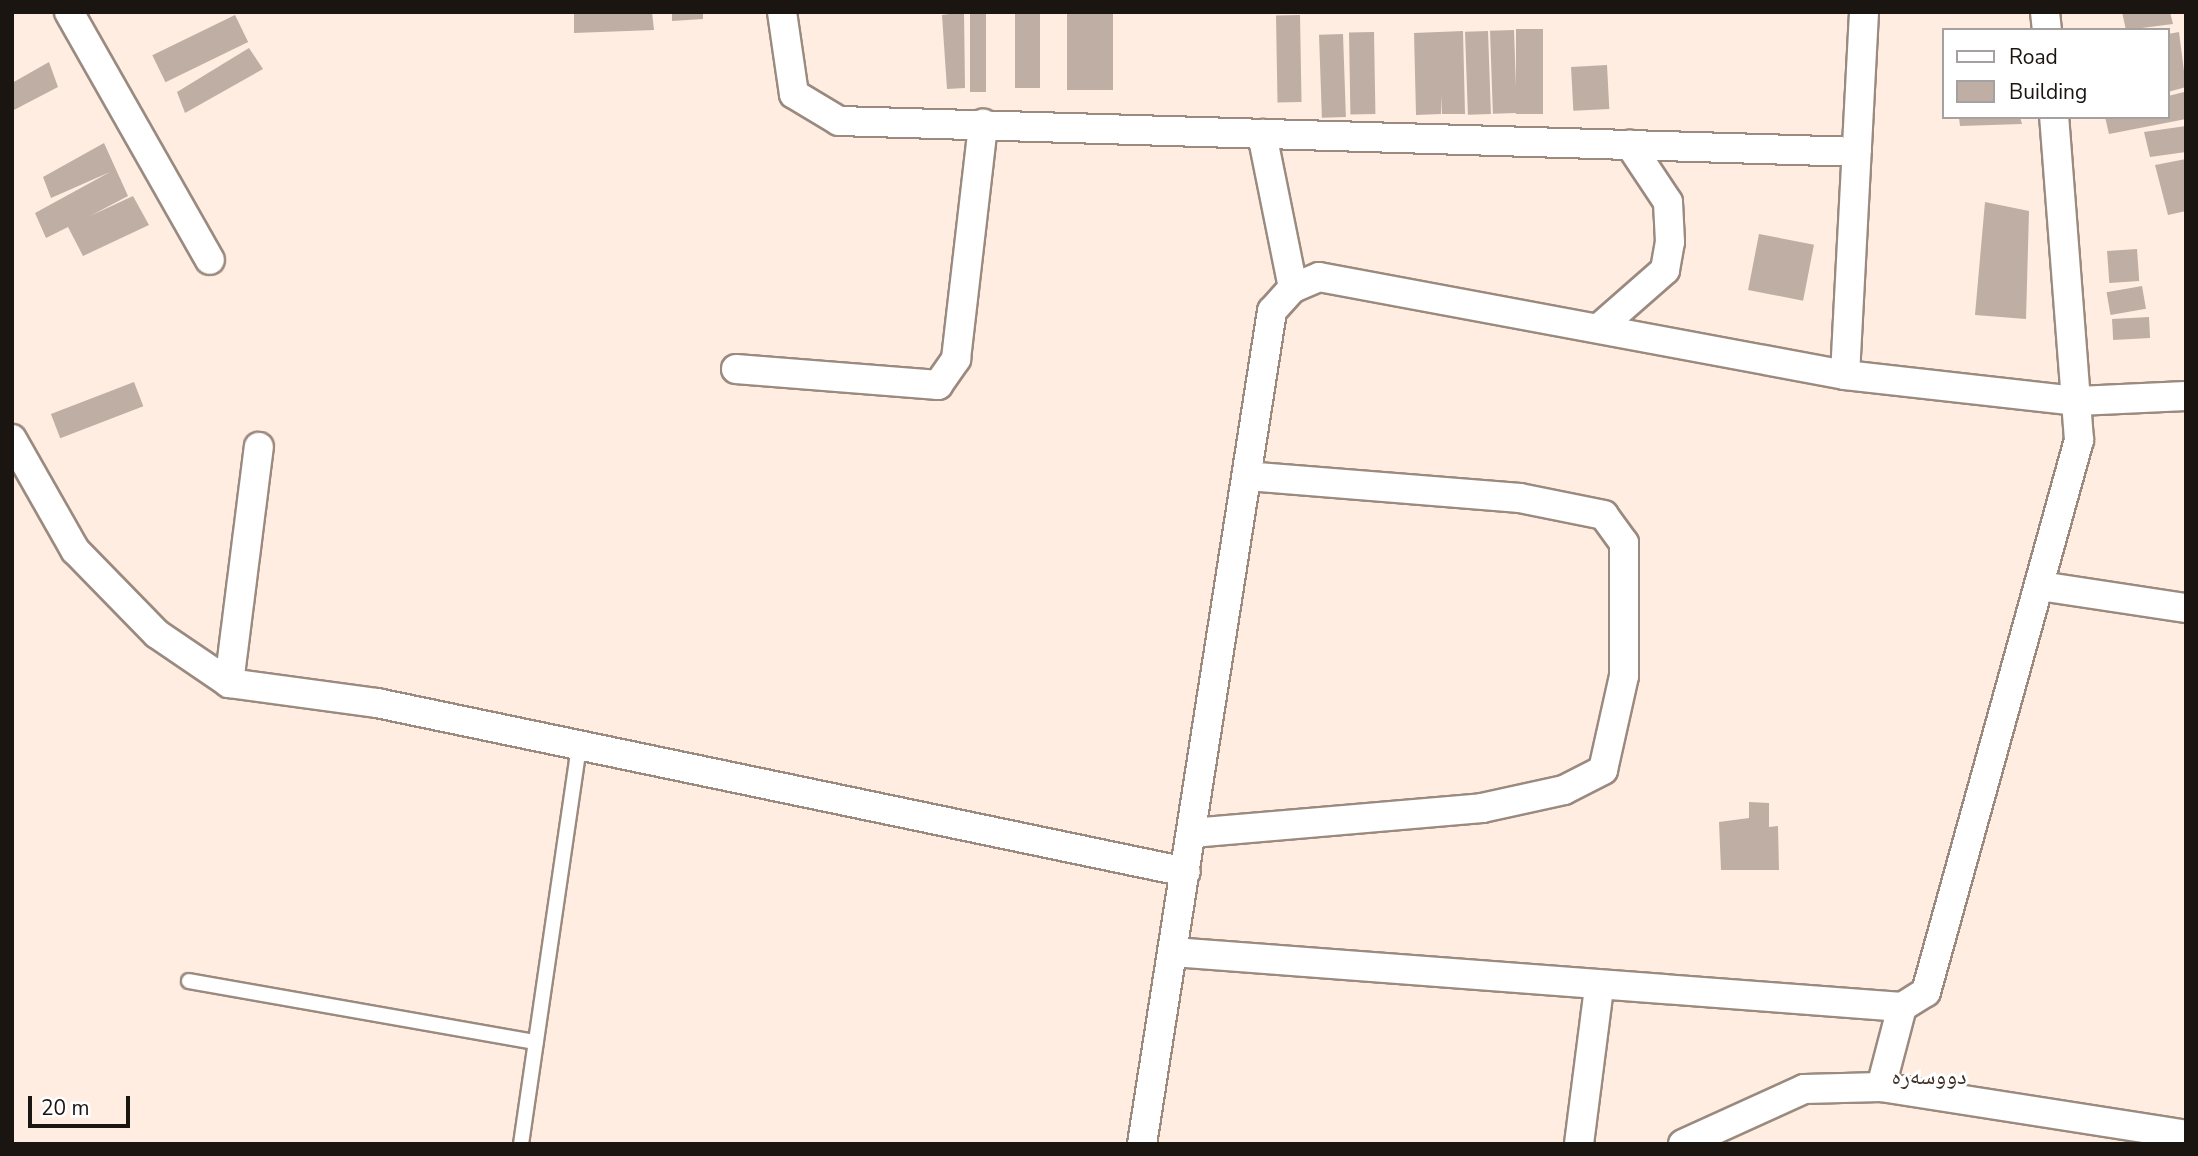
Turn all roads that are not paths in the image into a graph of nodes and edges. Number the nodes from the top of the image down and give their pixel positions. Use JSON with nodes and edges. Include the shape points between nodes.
{"nodes":[{"id":1,"x":69,"y":12,"type":"edge"},
{"id":2,"x":782,"y":12,"type":"edge"},
{"id":3,"x":1864,"y":12,"type":"edge"},
{"id":4,"x":2054,"y":119,"type":"edge"},
{"id":5,"x":984,"y":124,"type":"junction"},
{"id":6,"x":1262,"y":134,"type":"junction"},
{"id":7,"x":1630,"y":145,"type":"junction"},
{"id":8,"x":1857,"y":152,"type":"junction"},
{"id":9,"x":210,"y":260,"type":"dead end"},
{"id":10,"x":1293,"y":288,"type":"junction"},
{"id":11,"x":1599,"y":328,"type":"junction"},
{"id":12,"x":736,"y":369,"type":"dead end"},
{"id":13,"x":1845,"y":375,"type":"junction"},
{"id":14,"x":2186,"y":396,"type":"edge"},
{"id":15,"x":2077,"y":401,"type":"junction"},
{"id":16,"x":12,"y":439,"type":"edge"},
{"id":17,"x":259,"y":447,"type":"dead end"},
{"id":18,"x":1248,"y":476,"type":"junction"},
{"id":19,"x":2040,"y":586,"type":"junction"},
{"id":20,"x":2186,"y":608,"type":"edge"},
{"id":21,"x":229,"y":683,"type":"junction"},
{"id":22,"x":579,"y":748,"type":"junction"},
{"id":23,"x":1192,"y":833,"type":"junction"},
{"id":24,"x":1186,"y":872,"type":"junction"},
{"id":25,"x":1173,"y":952,"type":"junction"},
{"id":26,"x":189,"y":981,"type":"dead end"},
{"id":27,"x":1599,"y":986,"type":"junction"},
{"id":28,"x":1902,"y":1007,"type":"junction"},
{"id":29,"x":536,"y":1042,"type":"junction"},
{"id":30,"x":1881,"y":1087,"type":"junction"},
{"id":31,"x":2186,"y":1135,"type":"edge"},
{"id":32,"x":521,"y":1144,"type":"edge"},
{"id":33,"x":1142,"y":1144,"type":"edge"},
{"id":34,"x":1579,"y":1144,"type":"edge"},
{"id":35,"x":1683,"y":1144,"type":"edge"}],
"edges":[{"from":1,"to":9,"type":"street"},
{"from":2,"to":5,"type":"street","via":[[794,94],[839,121]]},
{"from":3,"to":8,"type":"street"},
{"from":4,"to":15,"type":"street"},
{"from":5,"to":6,"type":"street"},
{"from":5,"to":12,"type":"street","via":[[956,359],[938,385]]},
{"from":6,"to":7,"type":"street"},
{"from":6,"to":10,"type":"street"},
{"from":7,"to":8,"type":"street"},
{"from":7,"to":11,"type":"street","via":[[1668,202],[1670,242],[1665,270]]},
{"from":8,"to":13,"type":"street"},
{"from":10,"to":11,"type":"street","via":[[1319,277]]},
{"from":10,"to":18,"type":"street","via":[[1272,311]]},
{"from":11,"to":13,"type":"street"},
{"from":13,"to":15,"type":"street"},
{"from":14,"to":15,"type":"street"},
{"from":15,"to":19,"type":"street","via":[[2079,440]]},
{"from":16,"to":21,"type":"street","via":[[75,550],[157,634]]},
{"from":17,"to":21,"type":"street"},
{"from":18,"to":23,"type":"street"},
{"from":18,"to":23,"type":"street","via":[[1520,498],[1604,515],[1624,543],[1624,676],[1603,770],[1564,790],[1482,808]]},
{"from":19,"to":20,"type":"street"},
{"from":19,"to":28,"type":"street","via":[[1926,992]]},
{"from":21,"to":22,"type":"street","via":[[377,703]]},
{"from":22,"to":24,"type":"street"},
{"from":22,"to":29,"type":"lane"},
{"from":23,"to":24,"type":"street"},
{"from":24,"to":25,"type":"street"},
{"from":25,"to":27,"type":"street"},
{"from":25,"to":33,"type":"street"},
{"from":26,"to":29,"type":"lane"},
{"from":27,"to":28,"type":"street"},
{"from":27,"to":34,"type":"street"},
{"from":28,"to":30,"type":"street"},
{"from":29,"to":32,"type":"lane"},
{"from":30,"to":31,"type":"street"},
{"from":30,"to":35,"type":"street","via":[[1804,1089]]}]}
